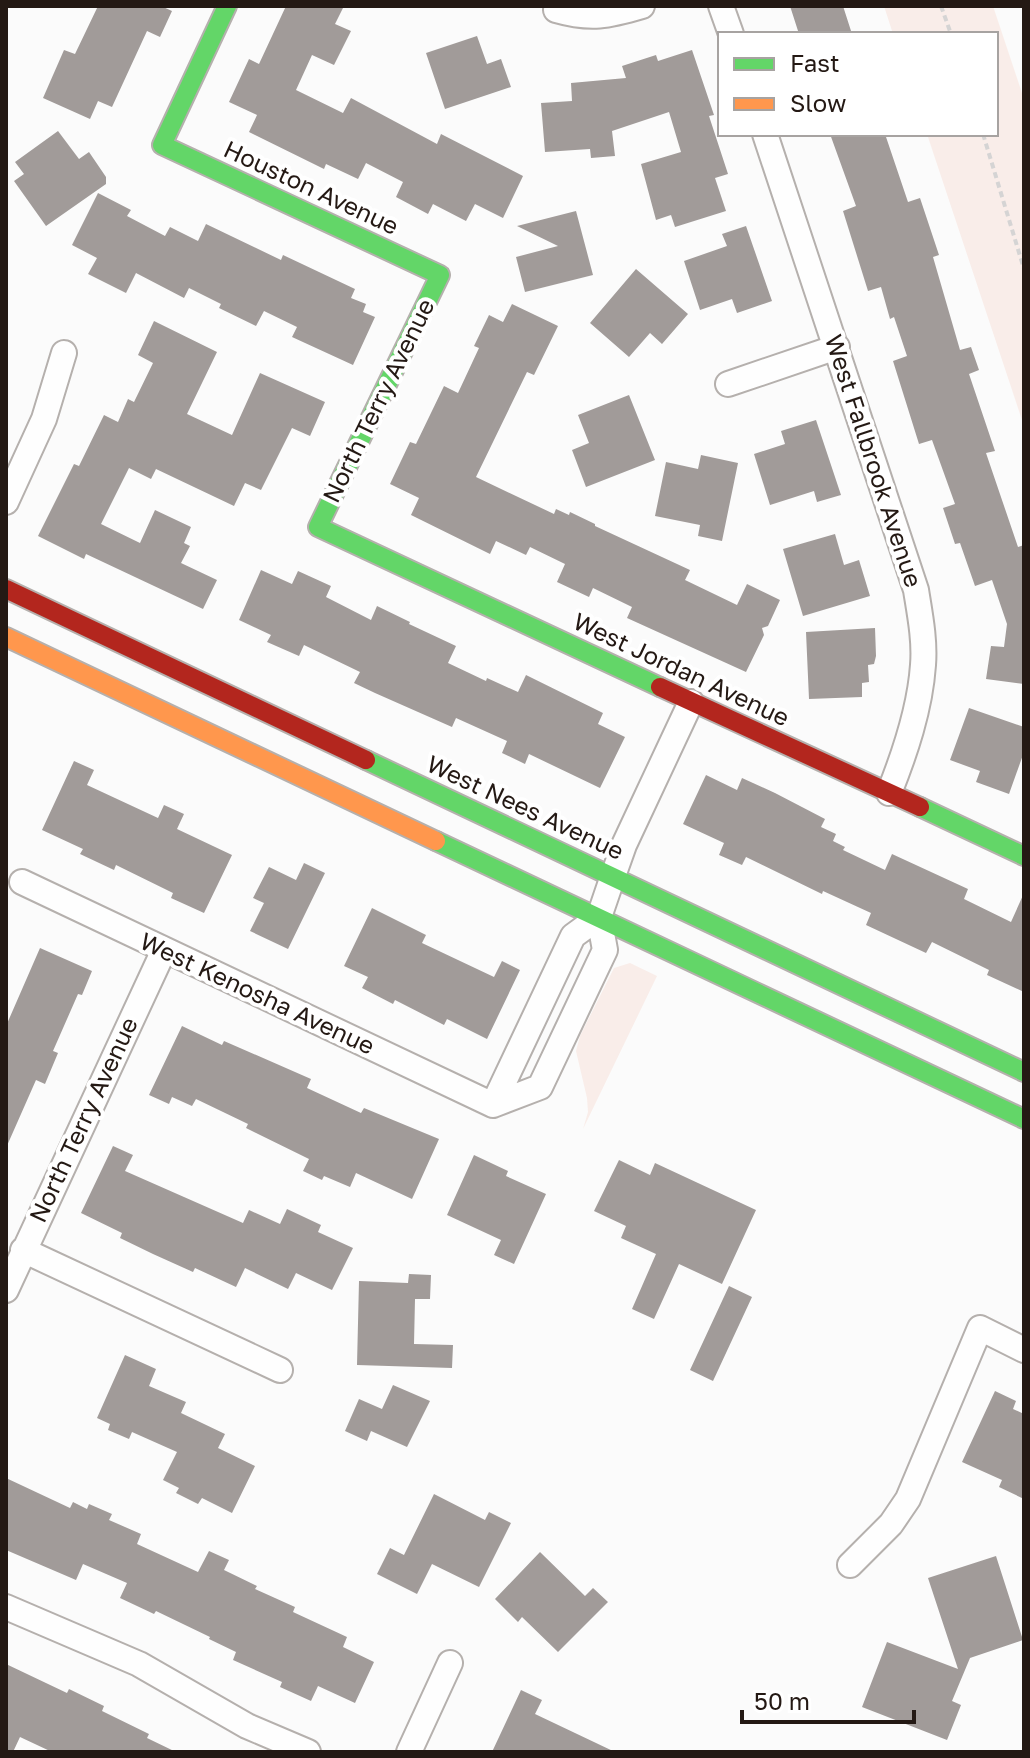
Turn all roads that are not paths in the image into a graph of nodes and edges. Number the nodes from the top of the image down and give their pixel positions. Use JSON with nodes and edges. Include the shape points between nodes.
{"nodes":[{"id":1,"x":227,"y":6,"type":"edge"},
{"id":2,"x":642,"y":6,"type":"edge"},
{"id":3,"x":721,"y":6,"type":"edge"},
{"id":4,"x":556,"y":10,"type":"dead end"},
{"id":5,"x":730,"y":32,"type":"edge"},
{"id":6,"x":766,"y":136,"type":"edge"},
{"id":7,"x":440,"y":275,"type":"joint"},
{"id":8,"x":837,"y":347,"type":"junction"},
{"id":9,"x":64,"y":353,"type":"dead end"},
{"id":10,"x":728,"y":384,"type":"dead end"},
{"id":11,"x":6,"y":502,"type":"edge"},
{"id":12,"x":318,"y":527,"type":"joint"},
{"id":13,"x":6,"y":589,"type":"edge"},
{"id":14,"x":6,"y":637,"type":"edge"},
{"id":15,"x":691,"y":702,"type":"junction"},
{"id":16,"x":889,"y":793,"type":"junction"},
{"id":17,"x":1024,"y":856,"type":"edge"},
{"id":18,"x":613,"y":876,"type":"junction"},
{"id":19,"x":22,"y":882,"type":"dead end"},
{"id":20,"x":599,"y":917,"type":"junction"},
{"id":21,"x":164,"y":950,"type":"junction"},
{"id":22,"x":1024,"y":1072,"type":"edge"},
{"id":23,"x":493,"y":1105,"type":"junction"},
{"id":24,"x":1024,"y":1119,"type":"edge"},
{"id":25,"x":23,"y":1250,"type":"junction"},
{"id":26,"x":6,"y":1290,"type":"edge"},
{"id":27,"x":1024,"y":1350,"type":"edge"},
{"id":28,"x":280,"y":1370,"type":"dead end"},
{"id":29,"x":850,"y":1565,"type":"dead end"},
{"id":30,"x":6,"y":1607,"type":"edge"},
{"id":31,"x":450,"y":1663,"type":"dead end"},
{"id":32,"x":308,"y":1752,"type":"edge"},
{"id":33,"x":409,"y":1752,"type":"edge"}],
"edges":[{"from":1,"to":7,"type":"main road","name":"Houston Avenue","via":[[162,145]]},
{"from":2,"to":4,"type":"street","via":[[605,17]]},
{"from":3,"to":5,"type":"street"},
{"from":6,"to":8,"type":"street","name":"West Fallbrook Avenue"},
{"from":7,"to":12,"type":"main road","name":"North Terry Avenue"},
{"from":8,"to":10,"type":"street"},
{"from":8,"to":16,"type":"street","name":"West Fallbrook Avenue","via":[[916,590],[922,629],[923,665],[915,710]]},
{"from":9,"to":11,"type":"street","via":[[44,419]]},
{"from":12,"to":15,"type":"main road","name":"West Jordan Avenue"},
{"from":13,"to":18,"type":"main road","name":"West Nees Avenue"},
{"from":14,"to":20,"type":"main road"},
{"from":15,"to":16,"type":"main road","name":"West Jordan Avenue"},
{"from":15,"to":18,"type":"street"},
{"from":16,"to":17,"type":"main road","name":"West Jordan Avenue"},
{"from":18,"to":20,"type":"street"},
{"from":18,"to":22,"type":"main road","name":"West Nees Avenue"},
{"from":19,"to":21,"type":"street","name":"West Kenosha Avenue"},
{"from":20,"to":23,"type":"street","via":[[573,936]]},
{"from":20,"to":23,"type":"street","via":[[605,950],[540,1087]]},
{"from":20,"to":24,"type":"main road"},
{"from":21,"to":23,"type":"street","name":"West Kenosha Avenue"},
{"from":21,"to":25,"type":"street","name":"North Terry Avenue"},
{"from":25,"to":26,"type":"street","name":"North Terry Avenue"},
{"from":25,"to":28,"type":"street"},
{"from":27,"to":29,"type":"street","via":[[980,1328],[908,1499]]},
{"from":30,"to":32,"type":"street","via":[[139,1664],[247,1726]]},
{"from":31,"to":33,"type":"street"}]}
